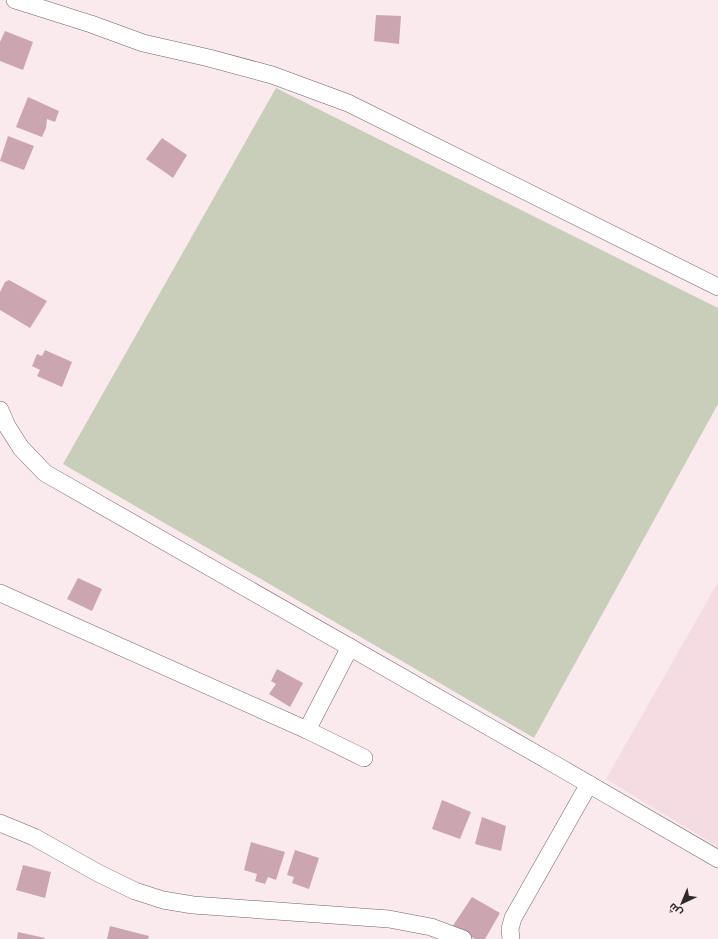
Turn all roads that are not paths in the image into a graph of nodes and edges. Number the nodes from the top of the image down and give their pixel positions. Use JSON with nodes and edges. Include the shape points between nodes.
{"nodes":[{"id":1,"x":15,"y":0,"type":"edge"},
{"id":2,"x":718,"y":287,"type":"edge"},
{"id":3,"x":0,"y":410,"type":"edge"},
{"id":4,"x":0,"y":593,"type":"edge"},
{"id":5,"x":350,"y":647,"type":"junction"},
{"id":6,"x":307,"y":730,"type":"junction"},
{"id":7,"x":364,"y":758,"type":"dead end"},
{"id":8,"x":589,"y":784,"type":"junction"},
{"id":9,"x":0,"y":823,"type":"edge"},
{"id":10,"x":718,"y":859,"type":"edge"},
{"id":11,"x":463,"y":939,"type":"edge"},
{"id":12,"x":511,"y":939,"type":"edge"}],
"edges":[{"from":1,"to":2,"type":"street","via":[[144,43],[272,75],[348,103]]},
{"from":3,"to":5,"type":"street","via":[[6,426],[21,448],[46,474]]},
{"from":4,"to":6,"type":"street"},
{"from":5,"to":6,"type":"street"},
{"from":5,"to":8,"type":"street"},
{"from":6,"to":7,"type":"street"},
{"from":8,"to":10,"type":"street"},
{"from":8,"to":12,"type":"street","via":[[513,918]]},
{"from":9,"to":11,"type":"street","via":[[34,837],[98,873],[164,900],[199,905],[389,919],[431,927]]}]}
